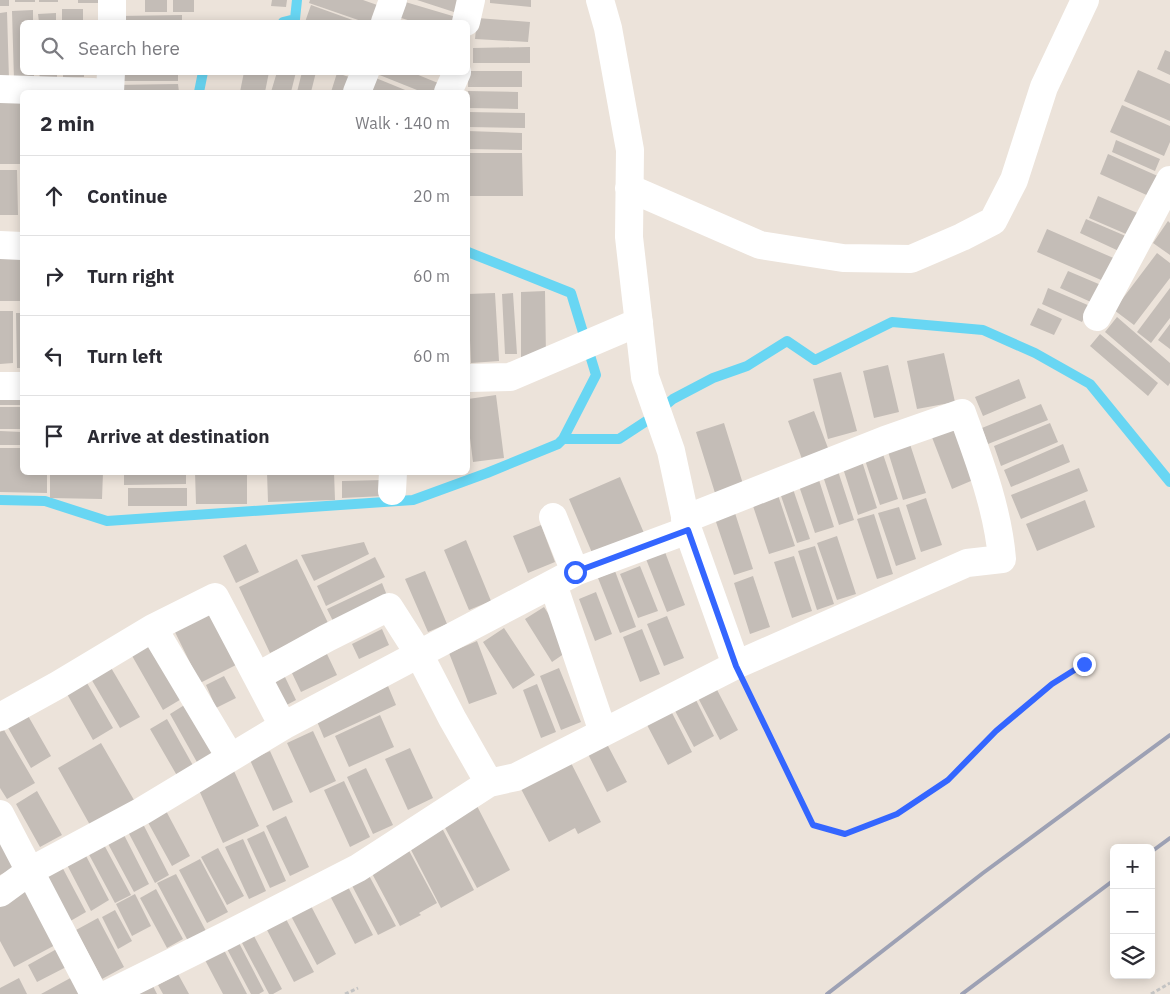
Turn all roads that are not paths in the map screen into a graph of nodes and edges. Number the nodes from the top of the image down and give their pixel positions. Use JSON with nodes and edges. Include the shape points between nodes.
{"nodes":[{"id":1,"x":112,"y":0,"type":"edge"},
{"id":2,"x":393,"y":0,"type":"edge"},
{"id":3,"x":471,"y":0,"type":"edge"},
{"id":4,"x":600,"y":0,"type":"edge"},
{"id":5,"x":1085,"y":0,"type":"edge"},
{"id":6,"x":112,"y":20,"type":"edge"},
{"id":7,"x":386,"y":20,"type":"edge"},
{"id":8,"x":466,"y":20,"type":"edge"},
{"id":9,"x":111,"y":75,"type":"edge"},
{"id":10,"x":364,"y":75,"type":"edge"},
{"id":11,"x":456,"y":75,"type":"edge"},
{"id":12,"x":0,"y":89,"type":"edge"},
{"id":13,"x":31,"y":90,"type":"edge"},
{"id":14,"x":110,"y":90,"type":"edge"},
{"id":15,"x":358,"y":90,"type":"edge"},
{"id":16,"x":449,"y":90,"type":"edge"},
{"id":17,"x":1170,"y":180,"type":"edge"},
{"id":18,"x":629,"y":188,"type":"junction"},
{"id":19,"x":0,"y":245,"type":"edge"},
{"id":20,"x":20,"y":246,"type":"edge"},
{"id":21,"x":1097,"y":316,"type":"dead end"},
{"id":22,"x":639,"y":322,"type":"junction"},
{"id":23,"x":470,"y":378,"type":"edge"},
{"id":24,"x":0,"y":386,"type":"edge"},
{"id":25,"x":20,"y":386,"type":"edge"},
{"id":26,"x":553,"y":517,"type":"dead end"},
{"id":27,"x":686,"y":525,"type":"junction"},
{"id":28,"x":564,"y":578,"type":"junction"},
{"id":29,"x":153,"y":628,"type":"junction"},
{"id":30,"x":419,"y":654,"type":"junction"},
{"id":31,"x":736,"y":666,"type":"junction"},
{"id":32,"x":258,"y":676,"type":"junction"},
{"id":33,"x":0,"y":717,"type":"edge"},
{"id":34,"x":283,"y":726,"type":"junction"},
{"id":35,"x":603,"y":732,"type":"junction"},
{"id":36,"x":230,"y":757,"type":"junction"},
{"id":37,"x":489,"y":783,"type":"junction"},
{"id":38,"x":0,"y":814,"type":"edge"},
{"id":39,"x":30,"y":871,"type":"junction"},
{"id":40,"x":0,"y":893,"type":"edge"},
{"id":41,"x":94,"y":994,"type":"edge"},
{"id":42,"x":108,"y":994,"type":"edge"}],
"edges":[{"from":1,"to":6,"type":"street"},
{"from":2,"to":7,"type":"street"},
{"from":3,"to":8,"type":"street"},
{"from":4,"to":18,"type":"street","via":[[630,150]]},
{"from":5,"to":18,"type":"street","via":[[1044,87],[1014,180],[993,221],[911,260],[842,258],[760,245]]},
{"from":9,"to":14,"type":"street"},
{"from":10,"to":15,"type":"street"},
{"from":11,"to":16,"type":"street"},
{"from":12,"to":13,"type":"street"},
{"from":17,"to":21,"type":"street"},
{"from":18,"to":22,"type":"street","via":[[629,237]]},
{"from":19,"to":20,"type":"street"},
{"from":22,"to":23,"type":"street","via":[[510,376]]},
{"from":22,"to":27,"type":"street","via":[[645,377],[671,451]]},
{"from":24,"to":25,"type":"street"},
{"from":26,"to":28,"type":"street"},
{"from":27,"to":28,"type":"street"},
{"from":27,"to":31,"type":"street"},
{"from":27,"to":31,"type":"street","via":[[876,444],[962,412],[1000,533],[1002,559],[967,564]]},
{"from":28,"to":30,"type":"street"},
{"from":28,"to":35,"type":"street"},
{"from":29,"to":32,"type":"street","via":[[215,597]]},
{"from":29,"to":33,"type":"street"},
{"from":29,"to":36,"type":"street"},
{"from":30,"to":32,"type":"street","via":[[389,607]]},
{"from":30,"to":34,"type":"street"},
{"from":30,"to":37,"type":"street"},
{"from":31,"to":35,"type":"street"},
{"from":32,"to":34,"type":"street"},
{"from":34,"to":36,"type":"street"},
{"from":35,"to":37,"type":"street","via":[[516,777]]},
{"from":36,"to":39,"type":"street","via":[[142,811]]},
{"from":37,"to":42,"type":"street","via":[[358,868]]},
{"from":38,"to":39,"type":"street"},
{"from":39,"to":40,"type":"street"},
{"from":39,"to":41,"type":"street"}]}
